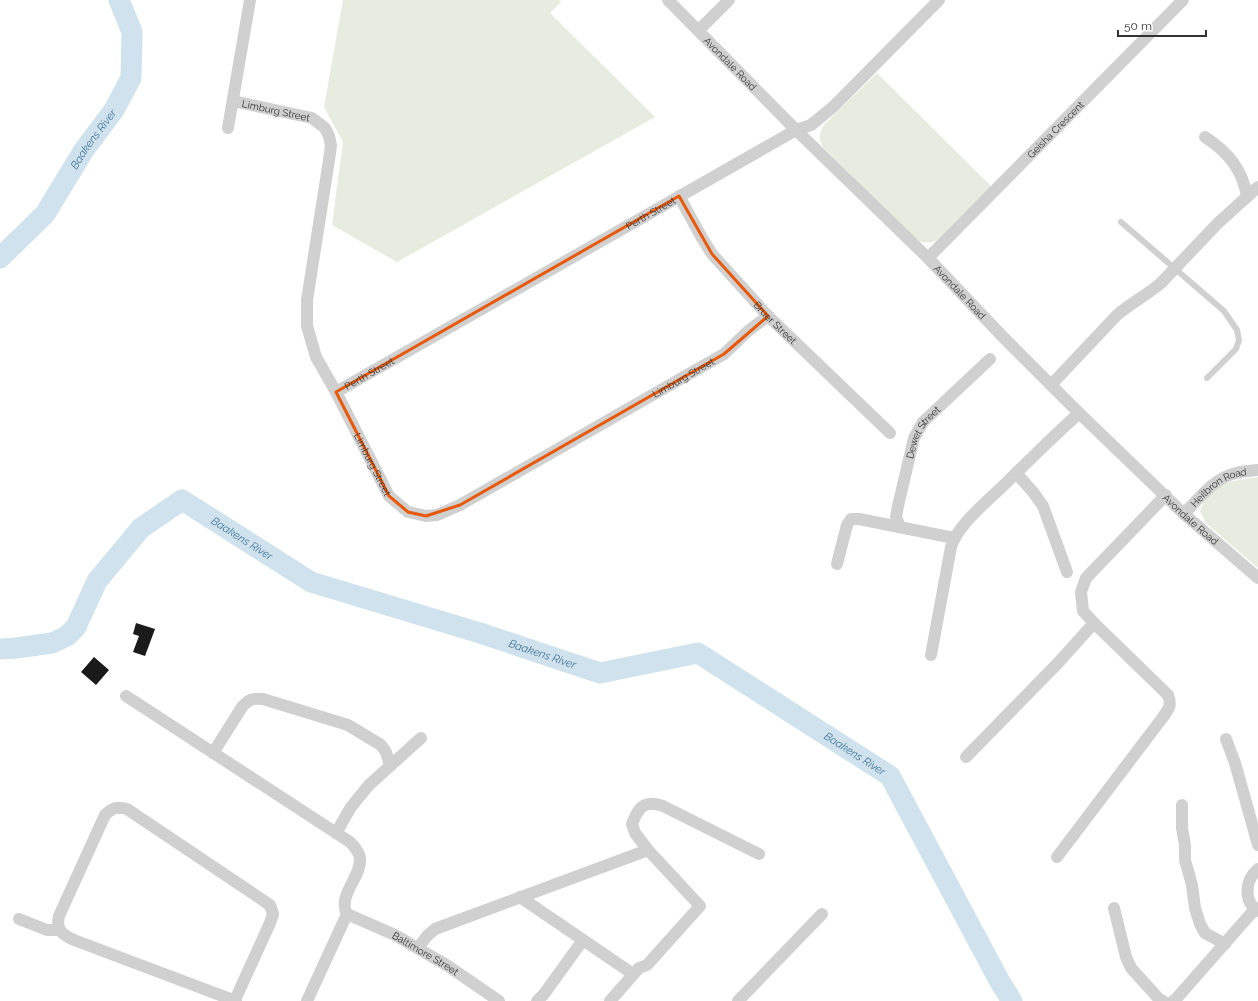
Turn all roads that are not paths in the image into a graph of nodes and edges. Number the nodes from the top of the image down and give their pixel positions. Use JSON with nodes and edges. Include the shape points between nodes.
{"nodes":[{"id":1,"x":250,"y":0,"type":"edge"},
{"id":2,"x":668,"y":0,"type":"edge"},
{"id":3,"x":729,"y":0,"type":"edge"},
{"id":4,"x":939,"y":0,"type":"edge"},
{"id":5,"x":1183,"y":0,"type":"edge"},
{"id":6,"x":699,"y":30,"type":"junction"},
{"id":7,"x":233,"y":101,"type":"junction"},
{"id":8,"x":228,"y":128,"type":"dead end"},
{"id":9,"x":796,"y":130,"type":"junction"},
{"id":10,"x":1205,"y":137,"type":"dead end"},
{"id":11,"x":1258,"y":187,"type":"edge"},
{"id":12,"x":679,"y":196,"type":"junction"},
{"id":13,"x":1247,"y":197,"type":"junction"},
{"id":14,"x":1121,"y":222,"type":"dead end"},
{"id":15,"x":928,"y":258,"type":"junction"},
{"id":16,"x":1174,"y":269,"type":"junction"},
{"id":17,"x":768,"y":316,"type":"junction"},
{"id":18,"x":990,"y":359,"type":"dead end"},
{"id":19,"x":1207,"y":378,"type":"dead end"},
{"id":20,"x":1051,"y":385,"type":"junction"},
{"id":21,"x":336,"y":392,"type":"junction"},
{"id":22,"x":1079,"y":413,"type":"junction"},
{"id":23,"x":890,"y":433,"type":"dead end"},
{"id":24,"x":1258,"y":470,"type":"edge"},
{"id":25,"x":1016,"y":473,"type":"junction"},
{"id":26,"x":1166,"y":496,"type":"junction"},
{"id":27,"x":1184,"y":514,"type":"junction"},
{"id":28,"x":900,"y":527,"type":"junction"},
{"id":29,"x":954,"y":538,"type":"junction"},
{"id":30,"x":837,"y":564,"type":"dead end"},
{"id":31,"x":1067,"y":572,"type":"dead end"},
{"id":32,"x":1258,"y":578,"type":"edge"},
{"id":33,"x":1094,"y":623,"type":"junction"},
{"id":34,"x":931,"y":655,"type":"dead end"},
{"id":35,"x":126,"y":696,"type":"dead end"},
{"id":36,"x":421,"y":738,"type":"dead end"},
{"id":37,"x":1226,"y":739,"type":"dead end"},
{"id":38,"x":213,"y":753,"type":"junction"},
{"id":39,"x":966,"y":757,"type":"dead end"},
{"id":40,"x":390,"y":766,"type":"junction"},
{"id":41,"x":1182,"y":805,"type":"dead end"},
{"id":42,"x":336,"y":833,"type":"junction"},
{"id":43,"x":1258,"y":845,"type":"edge"},
{"id":44,"x":648,"y":850,"type":"junction"},
{"id":45,"x":759,"y":854,"type":"dead end"},
{"id":46,"x":1057,"y":857,"type":"dead end"},
{"id":47,"x":1258,"y":869,"type":"edge"},
{"id":48,"x":520,"y":897,"type":"junction"},
{"id":49,"x":1114,"y":908,"type":"dead end"},
{"id":50,"x":1257,"y":910,"type":"edge"},
{"id":51,"x":346,"y":914,"type":"junction"},
{"id":52,"x":822,"y":914,"type":"dead end"},
{"id":53,"x":19,"y":919,"type":"dead end"},
{"id":54,"x":60,"y":930,"type":"junction"},
{"id":55,"x":583,"y":940,"type":"junction"},
{"id":56,"x":1225,"y":944,"type":"junction"},
{"id":57,"x":418,"y":948,"type":"junction"},
{"id":58,"x":633,"y":974,"type":"junction"},
{"id":59,"x":541,"y":997,"type":"edge"},
{"id":60,"x":740,"y":1000,"type":"edge"},
{"id":61,"x":236,"y":1001,"type":"edge"},
{"id":62,"x":307,"y":1001,"type":"edge"},
{"id":63,"x":500,"y":1001,"type":"edge"},
{"id":64,"x":610,"y":1001,"type":"edge"},
{"id":65,"x":1163,"y":1001,"type":"edge"},
{"id":66,"x":1173,"y":1001,"type":"edge"}],
"edges":[{"from":1,"to":7,"type":"street"},
{"from":2,"to":6,"type":"street","name":"Avondale Road"},
{"from":3,"to":6,"type":"street"},
{"from":4,"to":9,"type":"street","name":"Perth Street","via":[[833,107],[811,125]]},
{"from":5,"to":15,"type":"street","name":"Geisha Crescent"},
{"from":6,"to":9,"type":"street","name":"Avondale Road"},
{"from":7,"to":8,"type":"street"},
{"from":7,"to":21,"type":"street","name":"Limburg Street","via":[[312,118],[325,128],[329,136],[331,146],[307,300],[307,326],[316,357]]},
{"from":9,"to":12,"type":"street","name":"Perth Street"},
{"from":9,"to":15,"type":"street","name":"Avondale Road"},
{"from":10,"to":13,"type":"street","via":[[1225,152],[1232,161],[1243,179]]},
{"from":11,"to":13,"type":"street"},
{"from":12,"to":17,"type":"street","name":"Bruer Street","via":[[712,254]]},
{"from":12,"to":21,"type":"street","name":"Perth Street"},
{"from":13,"to":16,"type":"street"},
{"from":14,"to":16,"type":"lane"},
{"from":15,"to":20,"type":"street","name":"Avondale Road"},
{"from":16,"to":19,"type":"lane","via":[[1224,310],[1237,330],[1239,340],[1236,349]]},
{"from":16,"to":20,"type":"street","via":[[1151,292],[1128,305]]},
{"from":17,"to":21,"type":"street","name":"Limburg Street","via":[[724,354],[460,505],[437,515],[412,513],[389,496]]},
{"from":17,"to":23,"type":"street","name":"Bruer Street"},
{"from":18,"to":28,"type":"street","name":"Dewet Street","via":[[923,422],[914,438],[896,518]]},
{"from":20,"to":22,"type":"street","name":"Avondale Road"},
{"from":22,"to":25,"type":"street"},
{"from":22,"to":26,"type":"street","name":"Avondale Road"},
{"from":24,"to":27,"type":"street","name":"Heilbron Road","via":[[1235,473],[1210,486]]},
{"from":25,"to":29,"type":"street"},
{"from":25,"to":31,"type":"street","via":[[1043,506]]},
{"from":26,"to":27,"type":"street","name":"Avondale Road"},
{"from":26,"to":33,"type":"street","via":[[1086,578],[1081,592],[1084,611]]},
{"from":27,"to":32,"type":"street","name":"Avondale Road"},
{"from":28,"to":29,"type":"street"},
{"from":28,"to":30,"type":"street","via":[[851,519],[847,525]]},
{"from":29,"to":34,"type":"street"},
{"from":33,"to":39,"type":"street"},
{"from":33,"to":46,"type":"street","via":[[1168,695],[1171,702],[1163,717]]},
{"from":35,"to":38,"type":"street"},
{"from":36,"to":40,"type":"street"},
{"from":37,"to":43,"type":"street"},
{"from":38,"to":40,"type":"street","via":[[242,707],[254,698],[348,725],[381,745]]},
{"from":38,"to":42,"type":"street"},
{"from":40,"to":42,"type":"street","via":[[360,795]]},
{"from":41,"to":56,"type":"street","via":[[1185,860],[1195,908],[1205,934]]},
{"from":42,"to":51,"type":"street","via":[[355,847],[360,858],[343,906]]},
{"from":44,"to":45,"type":"street","via":[[635,833],[632,824],[642,807],[654,802]]},
{"from":44,"to":48,"type":"street"},
{"from":44,"to":58,"type":"street","via":[[700,906],[647,964]]},
{"from":47,"to":50,"type":"street","via":[[1250,878],[1247,891],[1251,904]]},
{"from":48,"to":55,"type":"street"},
{"from":48,"to":57,"type":"street","via":[[435,929]]},
{"from":49,"to":65,"type":"street","via":[[1126,958],[1131,968]]},
{"from":50,"to":56,"type":"street"},
{"from":51,"to":57,"type":"street","name":"Baltimore Street","via":[[395,934]]},
{"from":51,"to":62,"type":"street"},
{"from":52,"to":60,"type":"street"},
{"from":53,"to":54,"type":"street","via":[[47,930]]},
{"from":54,"to":61,"type":"street","via":[[74,940]]},
{"from":54,"to":61,"type":"street","via":[[57,922],[59,916],[105,815],[118,807],[127,809],[270,905],[273,914],[270,923]]},
{"from":55,"to":58,"type":"street"},
{"from":55,"to":59,"type":"street"},
{"from":56,"to":66,"type":"street"},
{"from":57,"to":63,"type":"street","name":"Baltimore Street"},
{"from":58,"to":64,"type":"street"}]}
